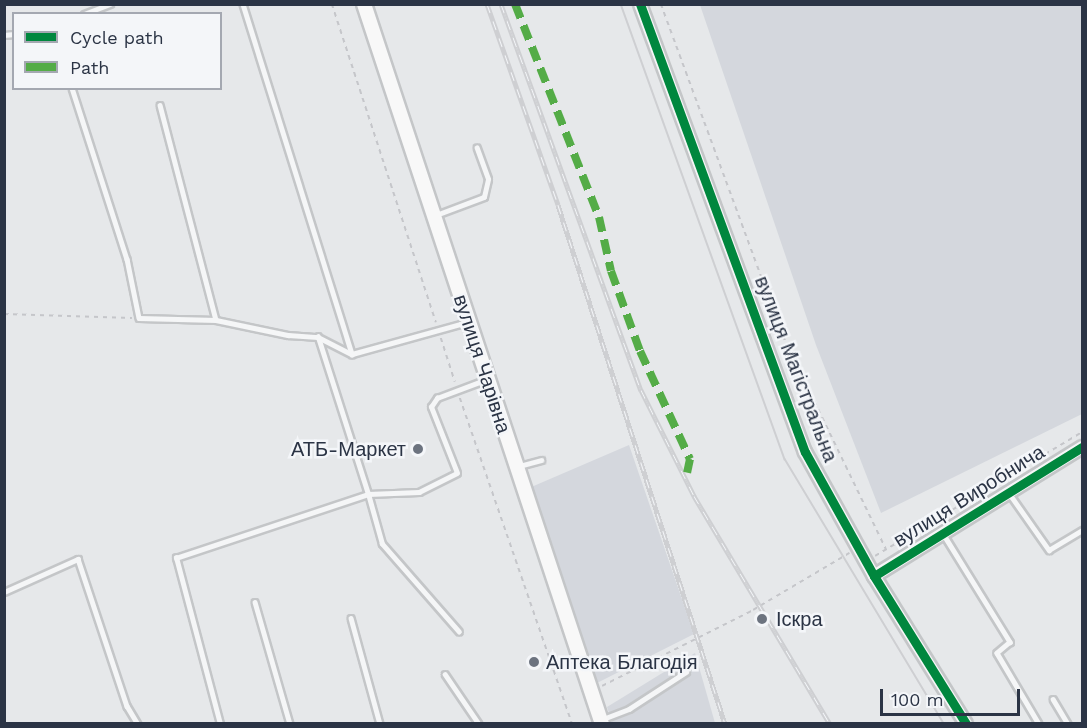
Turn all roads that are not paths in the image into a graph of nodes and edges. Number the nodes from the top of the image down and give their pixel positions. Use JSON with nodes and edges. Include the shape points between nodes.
{"nodes":[{"id":1,"x":110,"y":4,"type":"edge"},
{"id":2,"x":243,"y":4,"type":"edge"},
{"id":3,"x":364,"y":4,"type":"edge"},
{"id":4,"x":640,"y":4,"type":"edge"},
{"id":5,"x":89,"y":12,"type":"edge"},
{"id":6,"x":73,"y":90,"type":"edge"},
{"id":7,"x":160,"y":105,"type":"dead end"},
{"id":8,"x":477,"y":148,"type":"dead end"},
{"id":9,"x":434,"y":216,"type":"junction"},
{"id":10,"x":216,"y":320,"type":"junction"},
{"id":11,"x":468,"y":321,"type":"junction"},
{"id":12,"x":318,"y":337,"type":"junction"},
{"id":13,"x":352,"y":354,"type":"junction"},
{"id":14,"x":488,"y":379,"type":"junction"},
{"id":15,"x":1083,"y":447,"type":"edge"},
{"id":16,"x":541,"y":460,"type":"dead end"},
{"id":17,"x":516,"y":467,"type":"junction"},
{"id":18,"x":1009,"y":493,"type":"junction"},
{"id":19,"x":368,"y":494,"type":"junction"},
{"id":20,"x":1083,"y":530,"type":"edge"},
{"id":21,"x":943,"y":533,"type":"junction"},
{"id":22,"x":874,"y":576,"type":"junction"},
{"id":23,"x":4,"y":592,"type":"edge"},
{"id":24,"x":255,"y":602,"type":"dead end"},
{"id":25,"x":351,"y":618,"type":"dead end"},
{"id":26,"x":459,"y":632,"type":"dead end"},
{"id":27,"x":686,"y":672,"type":"dead end"},
{"id":28,"x":445,"y":674,"type":"dead end"},
{"id":29,"x":1053,"y":699,"type":"dead end"},
{"id":30,"x":601,"y":722,"type":"edge"},
{"id":31,"x":138,"y":723,"type":"edge"},
{"id":32,"x":220,"y":723,"type":"edge"},
{"id":33,"x":290,"y":723,"type":"edge"},
{"id":34,"x":380,"y":723,"type":"edge"},
{"id":35,"x":479,"y":723,"type":"edge"},
{"id":36,"x":966,"y":723,"type":"edge"},
{"id":37,"x":1039,"y":723,"type":"edge"},
{"id":38,"x":1068,"y":723,"type":"edge"}],
"edges":[{"from":1,"to":5,"type":"lane"},
{"from":2,"to":13,"type":"lane"},
{"from":3,"to":9,"type":"main road","name":"вулиця Чарівна"},
{"from":4,"to":22,"type":"street","name":"вулиця Магістральна","via":[[805,452]]},
{"from":6,"to":10,"type":"lane","via":[[127,259],[139,318]]},
{"from":7,"to":10,"type":"lane"},
{"from":8,"to":9,"type":"lane","via":[[488,179],[483,197]]},
{"from":9,"to":11,"type":"main road","name":"вулиця Чарівна"},
{"from":10,"to":12,"type":"lane"},
{"from":11,"to":13,"type":"lane"},
{"from":11,"to":14,"type":"main road","name":"вулиця Чарівна"},
{"from":12,"to":13,"type":"lane"},
{"from":12,"to":19,"type":"lane"},
{"from":14,"to":17,"type":"main road","name":"вулиця Чарівна"},
{"from":14,"to":19,"type":"lane","via":[[437,398],[431,407],[457,473],[419,492]]},
{"from":15,"to":18,"type":"street","name":"вулиця Виробнича"},
{"from":16,"to":17,"type":"lane"},
{"from":17,"to":30,"type":"main road","name":"вулиця Чарівна"},
{"from":18,"to":20,"type":"lane","via":[[1049,550]]},
{"from":18,"to":21,"type":"street","name":"вулиця Виробнича"},
{"from":19,"to":26,"type":"lane","via":[[382,544]]},
{"from":19,"to":32,"type":"lane","via":[[176,558]]},
{"from":21,"to":22,"type":"street","name":"вулиця Виробнича"},
{"from":21,"to":37,"type":"lane","via":[[1010,642],[997,653]]},
{"from":22,"to":36,"type":"street","name":"вулиця Магістральна"},
{"from":23,"to":31,"type":"lane","via":[[78,559],[126,706]]},
{"from":24,"to":33,"type":"lane"},
{"from":25,"to":34,"type":"lane"},
{"from":27,"to":30,"type":"lane"},
{"from":28,"to":35,"type":"lane"},
{"from":29,"to":38,"type":"lane"}]}
